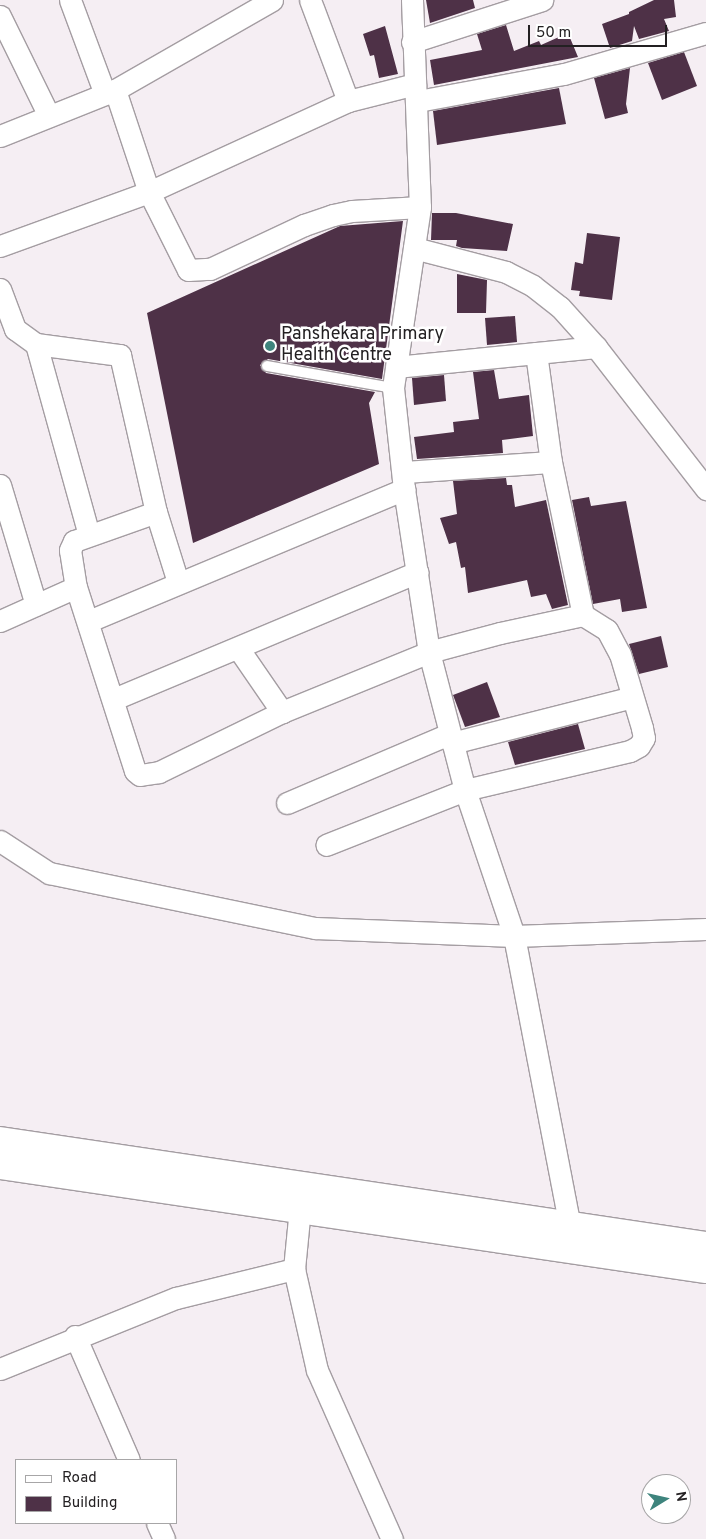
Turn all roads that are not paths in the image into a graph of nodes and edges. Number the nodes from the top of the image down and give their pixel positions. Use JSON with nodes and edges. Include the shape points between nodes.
{"nodes":[{"id":1,"x":9,"y":0,"type":"edge"},
{"id":2,"x":70,"y":0,"type":"edge"},
{"id":3,"x":272,"y":0,"type":"edge"},
{"id":4,"x":310,"y":0,"type":"edge"},
{"id":5,"x":412,"y":0,"type":"edge"},
{"id":6,"x":542,"y":0,"type":"edge"},
{"id":7,"x":0,"y":8,"type":"edge"},
{"id":8,"x":0,"y":16,"type":"edge"},
{"id":9,"x":706,"y":32,"type":"edge"},
{"id":10,"x":412,"y":42,"type":"junction"},
{"id":11,"x":110,"y":92,"type":"junction"},
{"id":12,"x":417,"y":92,"type":"junction"},
{"id":13,"x":348,"y":101,"type":"junction"},
{"id":14,"x":49,"y":116,"type":"junction"},
{"id":15,"x":0,"y":136,"type":"edge"},
{"id":16,"x":149,"y":192,"type":"junction"},
{"id":17,"x":420,"y":207,"type":"junction"},
{"id":18,"x":0,"y":246,"type":"edge"},
{"id":19,"x":414,"y":248,"type":"junction"},
{"id":20,"x":2,"y":297,"type":"edge"},
{"id":21,"x":36,"y":344,"type":"junction"},
{"id":22,"x":596,"y":347,"type":"junction"},
{"id":23,"x":536,"y":353,"type":"junction"},
{"id":24,"x":267,"y":366,"type":"dead end"},
{"id":25,"x":396,"y":367,"type":"junction"},
{"id":26,"x":393,"y":388,"type":"junction"},
{"id":27,"x":551,"y":462,"type":"junction"},
{"id":28,"x":404,"y":480,"type":"junction"},
{"id":29,"x":0,"y":485,"type":"edge"},
{"id":30,"x":706,"y":489,"type":"edge"},
{"id":31,"x":156,"y":512,"type":"junction"},
{"id":32,"x":6,"y":519,"type":"edge"},
{"id":33,"x":89,"y":535,"type":"junction"},
{"id":34,"x":417,"y":572,"type":"junction"},
{"id":35,"x":178,"y":582,"type":"junction"},
{"id":36,"x":76,"y":587,"type":"junction"},
{"id":37,"x":36,"y":605,"type":"junction"},
{"id":38,"x":583,"y":615,"type":"junction"},
{"id":39,"x":0,"y":621,"type":"edge"},
{"id":40,"x":89,"y":621,"type":"junction"},
{"id":41,"x":238,"y":648,"type":"junction"},
{"id":42,"x":429,"y":652,"type":"junction"},
{"id":43,"x":632,"y":697,"type":"junction"},
{"id":44,"x":114,"y":699,"type":"junction"},
{"id":45,"x":282,"y":712,"type":"junction"},
{"id":46,"x":450,"y":738,"type":"junction"},
{"id":47,"x":465,"y":790,"type":"junction"},
{"id":48,"x":287,"y":802,"type":"dead end"},
{"id":49,"x":0,"y":841,"type":"edge"},
{"id":50,"x":326,"y":845,"type":"dead end"},
{"id":51,"x":706,"y":929,"type":"edge"},
{"id":52,"x":514,"y":936,"type":"junction"},
{"id":53,"x":0,"y":1141,"type":"edge"},
{"id":54,"x":0,"y":1165,"type":"edge"},
{"id":55,"x":300,"y":1208,"type":"junction"},
{"id":56,"x":570,"y":1226,"type":"junction"},
{"id":57,"x":706,"y":1246,"type":"edge"},
{"id":58,"x":294,"y":1269,"type":"junction"},
{"id":59,"x":706,"y":1269,"type":"edge"},
{"id":60,"x":75,"y":1336,"type":"junction"},
{"id":61,"x":0,"y":1369,"type":"edge"},
{"id":62,"x":129,"y":1459,"type":"edge"},
{"id":63,"x":157,"y":1524,"type":"edge"},
{"id":64,"x":164,"y":1539,"type":"edge"},
{"id":65,"x":392,"y":1539,"type":"edge"}],
"edges":[{"from":1,"to":7,"type":"street"},
{"from":2,"to":11,"type":"street"},
{"from":3,"to":11,"type":"street"},
{"from":4,"to":13,"type":"street"},
{"from":5,"to":10,"type":"street"},
{"from":6,"to":10,"type":"street"},
{"from":8,"to":14,"type":"street"},
{"from":9,"to":12,"type":"street","via":[[564,74]]},
{"from":10,"to":12,"type":"street"},
{"from":11,"to":14,"type":"street"},
{"from":11,"to":16,"type":"street"},
{"from":12,"to":13,"type":"street"},
{"from":12,"to":17,"type":"street"},
{"from":13,"to":16,"type":"street"},
{"from":14,"to":15,"type":"street"},
{"from":16,"to":17,"type":"street","via":[[182,262],[188,270],[196,272],[210,269],[304,225],[352,210]]},
{"from":16,"to":18,"type":"street"},
{"from":17,"to":19,"type":"street"},
{"from":19,"to":22,"type":"street","via":[[506,272],[533,286],[560,307]]},
{"from":19,"to":25,"type":"street"},
{"from":20,"to":21,"type":"street","via":[[15,329]]},
{"from":21,"to":31,"type":"street","via":[[120,355]]},
{"from":21,"to":33,"type":"street"},
{"from":22,"to":23,"type":"street"},
{"from":22,"to":30,"type":"street"},
{"from":23,"to":25,"type":"street"},
{"from":23,"to":27,"type":"street"},
{"from":24,"to":26,"type":"lane"},
{"from":25,"to":26,"type":"street"},
{"from":26,"to":28,"type":"street"},
{"from":27,"to":28,"type":"street"},
{"from":27,"to":38,"type":"street"},
{"from":28,"to":34,"type":"street"},
{"from":28,"to":35,"type":"street"},
{"from":29,"to":32,"type":"street"},
{"from":31,"to":33,"type":"street"},
{"from":31,"to":35,"type":"street"},
{"from":32,"to":37,"type":"street"},
{"from":33,"to":36,"type":"street","via":[[71,545]]},
{"from":34,"to":41,"type":"street"},
{"from":34,"to":42,"type":"street"},
{"from":35,"to":40,"type":"street"},
{"from":36,"to":37,"type":"street"},
{"from":36,"to":40,"type":"street"},
{"from":37,"to":39,"type":"street"},
{"from":38,"to":42,"type":"street"},
{"from":38,"to":43,"type":"street","via":[[607,630],[620,654]]},
{"from":40,"to":44,"type":"street"},
{"from":41,"to":44,"type":"street"},
{"from":41,"to":45,"type":"street"},
{"from":42,"to":45,"type":"street"},
{"from":42,"to":46,"type":"street"},
{"from":43,"to":46,"type":"street"},
{"from":43,"to":47,"type":"street","via":[[644,738],[630,751]]},
{"from":44,"to":45,"type":"street","via":[[136,771],[146,776]]},
{"from":46,"to":47,"type":"street"},
{"from":46,"to":48,"type":"street"},
{"from":47,"to":50,"type":"street"},
{"from":47,"to":52,"type":"street"},
{"from":49,"to":52,"type":"street","via":[[48,873],[263,919],[315,928]]},
{"from":51,"to":52,"type":"street"},
{"from":52,"to":56,"type":"street"},
{"from":53,"to":56,"type":"street"},
{"from":54,"to":55,"type":"street"},
{"from":55,"to":58,"type":"street"},
{"from":55,"to":59,"type":"street"},
{"from":56,"to":57,"type":"street"},
{"from":58,"to":60,"type":"street","via":[[176,1298]]},
{"from":58,"to":65,"type":"street","via":[[317,1370]]},
{"from":60,"to":61,"type":"street"},
{"from":60,"to":62,"type":"street"},
{"from":63,"to":64,"type":"street"}]}
